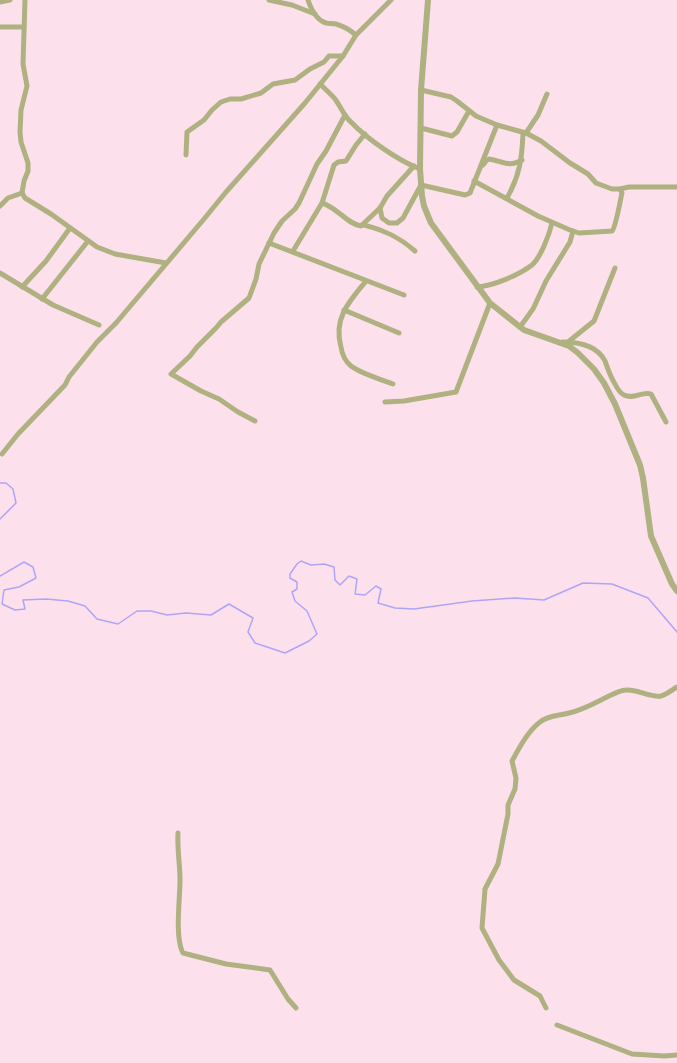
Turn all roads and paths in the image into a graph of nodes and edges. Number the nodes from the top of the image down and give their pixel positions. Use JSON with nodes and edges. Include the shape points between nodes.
{"nodes":[{"id":1,"x":10,"y":0,"type":"edge"},
{"id":2,"x":25,"y":0,"type":"edge"},
{"id":3,"x":269,"y":0,"type":"edge"},
{"id":4,"x":308,"y":0,"type":"edge"},
{"id":5,"x":391,"y":0,"type":"edge"},
{"id":6,"x":428,"y":0,"type":"edge"},
{"id":7,"x":0,"y":2,"type":"edge"},
{"id":8,"x":315,"y":14,"type":"junction"},
{"id":9,"x":0,"y":27,"type":"edge"},
{"id":10,"x":24,"y":27,"type":"junction"},
{"id":11,"x":356,"y":35,"type":"junction"},
{"id":12,"x":343,"y":56,"type":"junction"},
{"id":13,"x":320,"y":84,"type":"junction"},
{"id":14,"x":421,"y":90,"type":"junction"},
{"id":15,"x":547,"y":94,"type":"dead end"},
{"id":16,"x":469,"y":111,"type":"junction"},
{"id":17,"x":345,"y":115,"type":"junction"},
{"id":18,"x":497,"y":125,"type":"junction"},
{"id":19,"x":421,"y":128,"type":"junction"},
{"id":20,"x":524,"y":133,"type":"junction"},
{"id":21,"x":365,"y":134,"type":"junction"},
{"id":22,"x":186,"y":155,"type":"dead end"},
{"id":23,"x":522,"y":160,"type":"junction"},
{"id":24,"x":414,"y":166,"type":"junction"},
{"id":25,"x":420,"y":169,"type":"junction"},
{"id":26,"x":479,"y":170,"type":"junction"},
{"id":27,"x":474,"y":181,"type":"junction"},
{"id":28,"x":421,"y":185,"type":"junction"},
{"id":29,"x":677,"y":187,"type":"edge"},
{"id":30,"x":620,"y":189,"type":"junction"},
{"id":31,"x":22,"y":193,"type":"junction"},
{"id":32,"x":507,"y":198,"type":"junction"},
{"id":33,"x":322,"y":204,"type":"junction"},
{"id":34,"x":0,"y":206,"type":"edge"},
{"id":35,"x":380,"y":208,"type":"junction"},
{"id":36,"x":552,"y":223,"type":"junction"},
{"id":37,"x":364,"y":225,"type":"junction"},
{"id":38,"x":70,"y":228,"type":"junction"},
{"id":39,"x":573,"y":232,"type":"junction"},
{"id":40,"x":88,"y":241,"type":"junction"},
{"id":41,"x":269,"y":243,"type":"junction"},
{"id":42,"x":294,"y":251,"type":"junction"},
{"id":43,"x":414,"y":251,"type":"dead end"},
{"id":44,"x":166,"y":263,"type":"junction"},
{"id":45,"x":615,"y":268,"type":"dead end"},
{"id":46,"x":0,"y":273,"type":"edge"},
{"id":47,"x":366,"y":281,"type":"junction"},
{"id":48,"x":22,"y":287,"type":"junction"},
{"id":49,"x":477,"y":287,"type":"junction"},
{"id":50,"x":404,"y":295,"type":"dead end"},
{"id":51,"x":42,"y":299,"type":"junction"},
{"id":52,"x":490,"y":303,"type":"junction"},
{"id":53,"x":344,"y":310,"type":"junction"},
{"id":54,"x":99,"y":325,"type":"dead end"},
{"id":55,"x":520,"y":327,"type":"junction"},
{"id":56,"x":399,"y":333,"type":"dead end"},
{"id":57,"x":568,"y":342,"type":"junction"},
{"id":58,"x":559,"y":343,"type":"junction"},
{"id":59,"x":393,"y":384,"type":"dead end"},
{"id":60,"x":385,"y":402,"type":"dead end"},
{"id":61,"x":255,"y":420,"type":"dead end"},
{"id":62,"x":666,"y":422,"type":"dead end"},
{"id":63,"x":2,"y":454,"type":"dead end"},
{"id":64,"x":677,"y":591,"type":"edge"},
{"id":65,"x":677,"y":687,"type":"edge"},
{"id":66,"x":178,"y":833,"type":"dead end"},
{"id":67,"x":296,"y":1008,"type":"dead end"},
{"id":68,"x":546,"y":1008,"type":"dead end"},
{"id":69,"x":557,"y":1025,"type":"dead end"},
{"id":70,"x":677,"y":1055,"type":"edge"}],
"edges":[{"from":1,"to":7,"type":"street"},
{"from":2,"to":10,"type":"street"},
{"from":3,"to":8,"type":"street"},
{"from":4,"to":8,"type":"street"},
{"from":5,"to":11,"type":"street"},
{"from":6,"to":14,"type":"street"},
{"from":8,"to":11,"type":"street","via":[[324,22],[342,26]]},
{"from":9,"to":10,"type":"street"},
{"from":10,"to":31,"type":"street","via":[[23,64],[27,86],[20,132],[28,171]]},
{"from":11,"to":12,"type":"street"},
{"from":12,"to":13,"type":"street"},
{"from":12,"to":22,"type":"street","via":[[330,56],[299,78],[273,84],[261,93],[221,102],[204,120],[186,132]]},
{"from":13,"to":17,"type":"street","via":[[334,98]]},
{"from":13,"to":44,"type":"street"},
{"from":14,"to":16,"type":"street","via":[[451,98]]},
{"from":14,"to":19,"type":"street"},
{"from":15,"to":20,"type":"street","via":[[538,115]]},
{"from":16,"to":18,"type":"street"},
{"from":16,"to":19,"type":"street","via":[[452,136]]},
{"from":17,"to":21,"type":"street"},
{"from":17,"to":41,"type":"street","via":[[317,164],[299,203],[282,221]]},
{"from":18,"to":20,"type":"street"},
{"from":18,"to":26,"type":"street"},
{"from":19,"to":25,"type":"street"},
{"from":20,"to":23,"type":"street"},
{"from":20,"to":30,"type":"street","via":[[542,141],[596,182],[612,189]]},
{"from":21,"to":24,"type":"street"},
{"from":21,"to":33,"type":"street","via":[[346,161],[334,165]]},
{"from":23,"to":26,"type":"street","via":[[513,165],[489,159]]},
{"from":23,"to":32,"type":"street","via":[[514,186]]},
{"from":24,"to":25,"type":"street"},
{"from":24,"to":35,"type":"street","via":[[387,196]]},
{"from":25,"to":28,"type":"street"},
{"from":26,"to":27,"type":"street"},
{"from":27,"to":28,"type":"street","via":[[468,195]]},
{"from":27,"to":32,"type":"street"},
{"from":28,"to":35,"type":"street","via":[[403,218],[397,223],[389,223],[382,218]]},
{"from":28,"to":49,"type":"street","via":[[424,206],[431,223]]},
{"from":29,"to":30,"type":"street","via":[[629,186]]},
{"from":30,"to":39,"type":"street","via":[[622,193],[612,232]]},
{"from":31,"to":34,"type":"street","via":[[8,198]]},
{"from":31,"to":38,"type":"street","via":[[25,198]]},
{"from":32,"to":36,"type":"street"},
{"from":33,"to":37,"type":"street","via":[[334,208],[356,225]]},
{"from":33,"to":42,"type":"street"},
{"from":35,"to":37,"type":"street"},
{"from":36,"to":39,"type":"street"},
{"from":36,"to":49,"type":"street","via":[[532,265],[504,280]]},
{"from":37,"to":43,"type":"street","via":[[384,230]]},
{"from":38,"to":40,"type":"street"},
{"from":38,"to":48,"type":"street","via":[[46,261]]},
{"from":39,"to":55,"type":"street","via":[[533,309]]},
{"from":40,"to":44,"type":"street","via":[[115,254]]},
{"from":40,"to":51,"type":"street"},
{"from":41,"to":42,"type":"street"},
{"from":41,"to":61,"type":"street","via":[[259,264],[249,298],[224,319],[171,374],[219,398],[238,412]]},
{"from":42,"to":47,"type":"street"},
{"from":44,"to":63,"type":"street","via":[[97,342],[69,376],[65,385]]},
{"from":45,"to":57,"type":"street","via":[[594,320]]},
{"from":46,"to":48,"type":"street"},
{"from":47,"to":50,"type":"street"},
{"from":47,"to":53,"type":"street"},
{"from":48,"to":51,"type":"street"},
{"from":49,"to":52,"type":"street"},
{"from":51,"to":54,"type":"street"},
{"from":52,"to":55,"type":"street"},
{"from":52,"to":60,"type":"street","via":[[456,392]]},
{"from":53,"to":56,"type":"street"},
{"from":53,"to":59,"type":"street","via":[[338,336],[347,362]]},
{"from":55,"to":58,"type":"street"},
{"from":57,"to":58,"type":"street"},
{"from":57,"to":62,"type":"street","via":[[587,345],[600,354],[610,376],[624,395],[636,397],[651,394]]},
{"from":58,"to":64,"type":"street","via":[[569,346],[585,359],[609,393],[644,478],[651,536]]},
{"from":65,"to":68,"type":"street","via":[[658,696],[623,690],[581,710],[547,718],[535,727],[512,761],[516,778],[515,789],[508,805],[498,864],[484,888],[482,928],[514,980],[540,996]]},
{"from":66,"to":67,"type":"street","via":[[179,908],[183,953],[270,970]]},
{"from":69,"to":70,"type":"street","via":[[632,1054]]}]}
